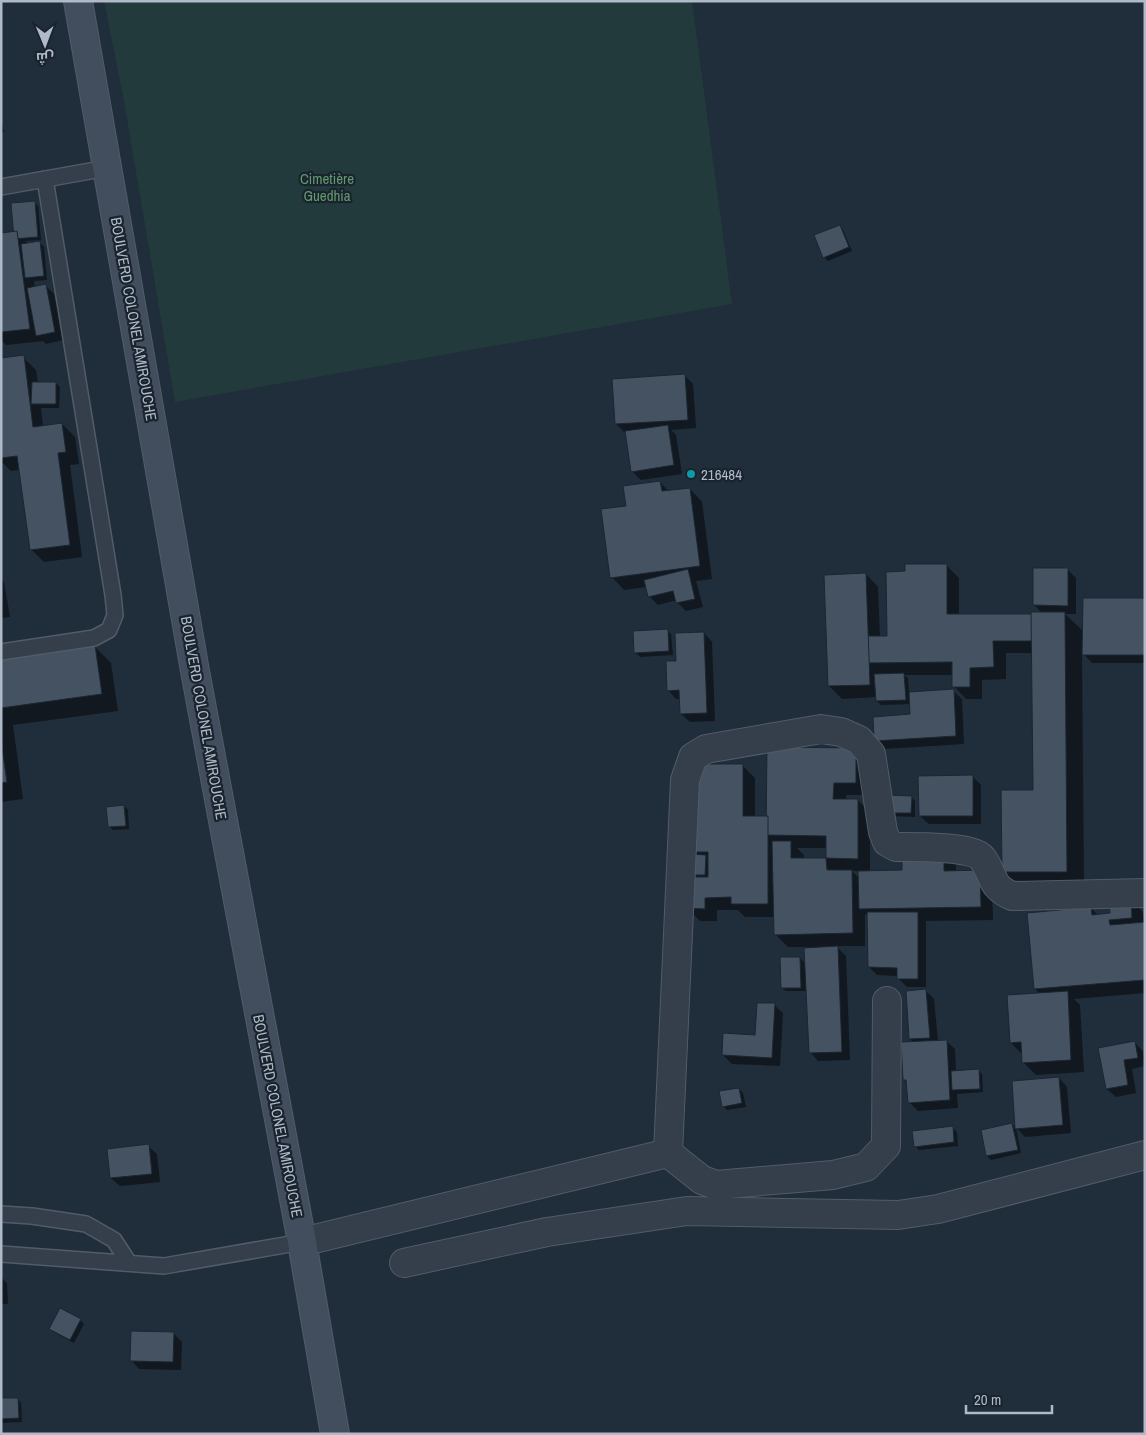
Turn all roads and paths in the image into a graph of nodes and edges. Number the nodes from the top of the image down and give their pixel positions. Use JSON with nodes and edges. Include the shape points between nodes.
{"nodes":[{"id":1,"x":78,"y":1,"type":"edge"},
{"id":2,"x":107,"y":168,"type":"junction"},
{"id":3,"x":45,"y":179,"type":"junction"},
{"id":4,"x":1,"y":187,"type":"edge"},
{"id":5,"x":1,"y":652,"type":"edge"},
{"id":6,"x":1145,"y":893,"type":"edge"},
{"id":7,"x":887,"y":1001,"type":"dead end"},
{"id":8,"x":668,"y":1153,"type":"junction"},
{"id":9,"x":1145,"y":1155,"type":"edge"},
{"id":10,"x":1,"y":1214,"type":"edge"},
{"id":11,"x":302,"y":1242,"type":"junction"},
{"id":12,"x":1,"y":1254,"type":"edge"},
{"id":13,"x":129,"y":1263,"type":"junction"},
{"id":14,"x":404,"y":1263,"type":"dead end"},
{"id":15,"x":335,"y":1434,"type":"edge"}],
"edges":[{"from":1,"to":2,"type":"main road","name":"BOULVERD COLONEL AMIROUCHE"},
{"from":2,"to":3,"type":"lane"},
{"from":2,"to":11,"type":"main road","name":"BOULVERD COLONEL AMIROUCHE","via":[[195,672]]},
{"from":3,"to":4,"type":"lane"},
{"from":3,"to":5,"type":"lane","via":[[115,615],[109,630],[94,638]]},
{"from":6,"to":8,"type":"street","via":[[1012,896],[997,887],[981,856],[974,852],[896,846],[886,842],[871,754],[859,740],[841,732],[821,729],[706,749],[693,757],[685,780]]},
{"from":7,"to":8,"type":"street","via":[[886,1146],[866,1167],[833,1175],[716,1185],[702,1180]]},
{"from":8,"to":11,"type":"street"},
{"from":9,"to":14,"type":"street","via":[[938,1209],[898,1215],[687,1211],[547,1232]]},
{"from":10,"to":13,"type":"lane","via":[[86,1224],[114,1240]]},
{"from":11,"to":13,"type":"lane","via":[[164,1266]]},
{"from":11,"to":15,"type":"main road","name":"BOULVERD COLONEL AMIROUCHE"},
{"from":12,"to":13,"type":"lane"}]}
